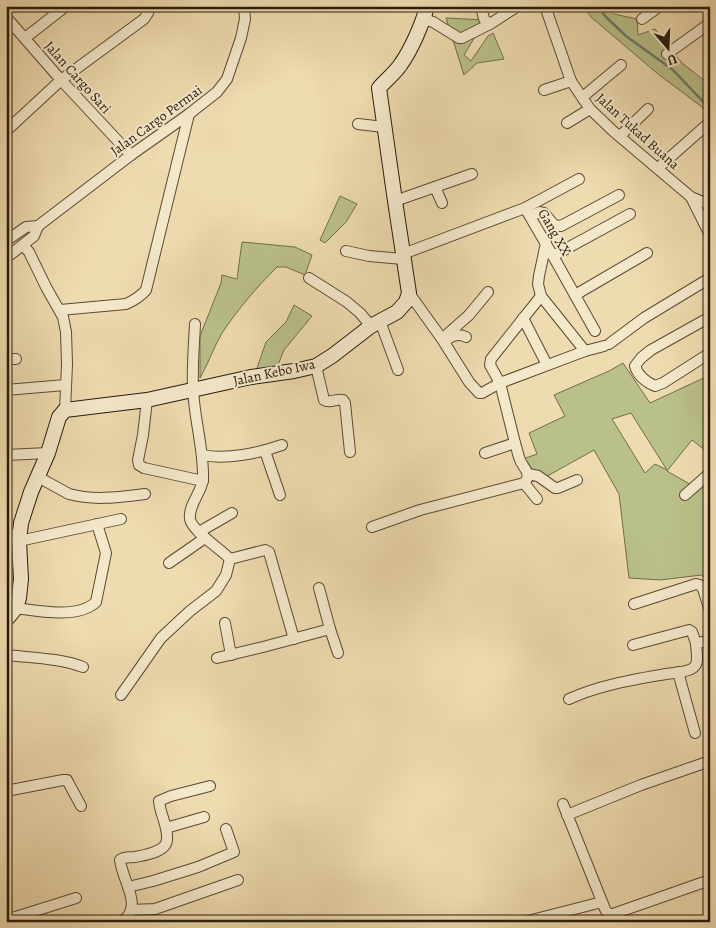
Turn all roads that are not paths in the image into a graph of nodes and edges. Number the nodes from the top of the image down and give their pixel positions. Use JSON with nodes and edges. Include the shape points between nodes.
{"nodes":[{"id":1,"x":66,"y":6,"type":"edge"},
{"id":2,"x":149,"y":6,"type":"edge"},
{"id":3,"x":244,"y":6,"type":"edge"},
{"id":4,"x":481,"y":6,"type":"edge"},
{"id":5,"x":518,"y":6,"type":"edge"},
{"id":6,"x":545,"y":6,"type":"edge"},
{"id":7,"x":660,"y":6,"type":"edge"},
{"id":8,"x":426,"y":13,"type":"edge"},
{"id":9,"x":6,"y":17,"type":"edge"},
{"id":10,"x":642,"y":20,"type":"dead end"},
{"id":11,"x":710,"y":23,"type":"edge"},
{"id":12,"x":490,"y":24,"type":"junction"},
{"id":13,"x":10,"y":28,"type":"edge"},
{"id":14,"x":25,"y":38,"type":"junction"},
{"id":15,"x":667,"y":54,"type":"dead end"},
{"id":16,"x":621,"y":64,"type":"dead end"},
{"id":17,"x":61,"y":80,"type":"junction"},
{"id":18,"x":571,"y":80,"type":"junction"},
{"id":19,"x":544,"y":90,"type":"dead end"},
{"id":20,"x":583,"y":99,"type":"junction"},
{"id":21,"x":590,"y":109,"type":"junction"},
{"id":22,"x":648,"y":109,"type":"dead end"},
{"id":23,"x":189,"y":114,"type":"junction"},
{"id":24,"x":710,"y":122,"type":"edge"},
{"id":25,"x":567,"y":123,"type":"dead end"},
{"id":26,"x":358,"y":124,"type":"dead end"},
{"id":27,"x":384,"y":127,"type":"junction"},
{"id":28,"x":6,"y":131,"type":"edge"},
{"id":29,"x":620,"y":136,"type":"junction"},
{"id":30,"x":131,"y":155,"type":"junction"},
{"id":31,"x":658,"y":168,"type":"junction"},
{"id":32,"x":472,"y":174,"type":"dead end"},
{"id":33,"x":579,"y":179,"type":"dead end"},
{"id":34,"x":435,"y":187,"type":"junction"},
{"id":35,"x":619,"y":195,"type":"dead end"},
{"id":36,"x":691,"y":197,"type":"junction"},
{"id":37,"x":395,"y":201,"type":"junction"},
{"id":38,"x":442,"y":203,"type":"dead end"},
{"id":39,"x":710,"y":205,"type":"edge"},
{"id":40,"x":528,"y":212,"type":"junction"},
{"id":41,"x":630,"y":214,"type":"dead end"},
{"id":42,"x":38,"y":226,"type":"junction"},
{"id":43,"x":710,"y":235,"type":"edge"},
{"id":44,"x":6,"y":241,"type":"edge"},
{"id":45,"x":546,"y":243,"type":"junction"},
{"id":46,"x":23,"y":245,"type":"junction"},
{"id":47,"x":346,"y":251,"type":"dead end"},
{"id":48,"x":647,"y":253,"type":"dead end"},
{"id":49,"x":403,"y":256,"type":"junction"},
{"id":50,"x":553,"y":256,"type":"junction"},
{"id":51,"x":6,"y":258,"type":"edge"},
{"id":52,"x":309,"y":278,"type":"dead end"},
{"id":53,"x":710,"y":278,"type":"edge"},
{"id":54,"x":488,"y":292,"type":"dead end"},
{"id":55,"x":409,"y":293,"type":"junction"},
{"id":56,"x":575,"y":295,"type":"junction"},
{"id":57,"x":540,"y":296,"type":"junction"},
{"id":58,"x":60,"y":310,"type":"junction"},
{"id":59,"x":710,"y":317,"type":"edge"},
{"id":60,"x":523,"y":318,"type":"junction"},
{"id":61,"x":195,"y":324,"type":"dead end"},
{"id":62,"x":376,"y":324,"type":"junction"},
{"id":63,"x":595,"y":331,"type":"dead end"},
{"id":64,"x":466,"y":337,"type":"dead end"},
{"id":65,"x":443,"y":341,"type":"junction"},
{"id":66,"x":585,"y":351,"type":"junction"},
{"id":67,"x":710,"y":353,"type":"edge"},
{"id":68,"x":547,"y":365,"type":"junction"},
{"id":69,"x":316,"y":366,"type":"junction"},
{"id":70,"x":398,"y":370,"type":"dead end"},
{"id":71,"x":500,"y":383,"type":"junction"},
{"id":72,"x":65,"y":385,"type":"junction"},
{"id":73,"x":193,"y":389,"type":"junction"},
{"id":74,"x":6,"y":390,"type":"edge"},
{"id":75,"x":147,"y":400,"type":"junction"},
{"id":76,"x":65,"y":410,"type":"junction"},
{"id":77,"x":515,"y":443,"type":"junction"},
{"id":78,"x":282,"y":445,"type":"dead end"},
{"id":79,"x":265,"y":451,"type":"junction"},
{"id":80,"x":350,"y":452,"type":"dead end"},
{"id":81,"x":48,"y":453,"type":"junction"},
{"id":82,"x":485,"y":453,"type":"dead end"},
{"id":83,"x":6,"y":455,"type":"edge"},
{"id":84,"x":202,"y":455,"type":"junction"},
{"id":85,"x":710,"y":473,"type":"edge"},
{"id":86,"x":38,"y":477,"type":"junction"},
{"id":87,"x":526,"y":478,"type":"junction"},
{"id":88,"x":577,"y":480,"type":"dead end"},
{"id":89,"x":203,"y":481,"type":"junction"},
{"id":90,"x":145,"y":494,"type":"dead end"},
{"id":91,"x":280,"y":495,"type":"dead end"},
{"id":92,"x":685,"y":496,"type":"dead end"},
{"id":93,"x":538,"y":499,"type":"dead end"},
{"id":94,"x":232,"y":513,"type":"dead end"},
{"id":95,"x":121,"y":519,"type":"dead end"},
{"id":96,"x":97,"y":524,"type":"junction"},
{"id":97,"x":372,"y":527,"type":"dead end"},
{"id":98,"x":202,"y":535,"type":"junction"},
{"id":99,"x":15,"y":537,"type":"edge"},
{"id":100,"x":230,"y":559,"type":"junction"},
{"id":101,"x":169,"y":563,"type":"dead end"},
{"id":102,"x":319,"y":588,"type":"dead end"},
{"id":103,"x":634,"y":604,"type":"dead end"},
{"id":104,"x":16,"y":608,"type":"junction"},
{"id":105,"x":710,"y":611,"type":"edge"},
{"id":106,"x":6,"y":620,"type":"edge"},
{"id":107,"x":224,"y":623,"type":"dead end"},
{"id":108,"x":330,"y":629,"type":"junction"},
{"id":109,"x":294,"y":639,"type":"junction"},
{"id":110,"x":710,"y":641,"type":"edge"},
{"id":111,"x":696,"y":643,"type":"junction"},
{"id":112,"x":633,"y":645,"type":"dead end"},
{"id":113,"x":338,"y":653,"type":"dead end"},
{"id":114,"x":6,"y":655,"type":"edge"},
{"id":115,"x":231,"y":655,"type":"junction"},
{"id":116,"x":217,"y":658,"type":"dead end"},
{"id":117,"x":83,"y":667,"type":"dead end"},
{"id":118,"x":678,"y":672,"type":"junction"},
{"id":119,"x":121,"y":695,"type":"dead end"},
{"id":120,"x":569,"y":699,"type":"dead end"},
{"id":121,"x":694,"y":733,"type":"dead end"},
{"id":122,"x":710,"y":762,"type":"edge"},
{"id":123,"x":210,"y":786,"type":"dead end"},
{"id":124,"x":6,"y":791,"type":"edge"},
{"id":125,"x":563,"y":804,"type":"dead end"},
{"id":126,"x":81,"y":806,"type":"dead end"},
{"id":127,"x":567,"y":815,"type":"junction"},
{"id":128,"x":204,"y":817,"type":"dead end"},
{"id":129,"x":166,"y":828,"type":"junction"},
{"id":130,"x":226,"y":829,"type":"dead end"},
{"id":131,"x":238,"y":880,"type":"dead end"},
{"id":132,"x":710,"y":880,"type":"edge"},
{"id":133,"x":128,"y":887,"type":"junction"},
{"id":134,"x":76,"y":898,"type":"dead end"},
{"id":135,"x":602,"y":902,"type":"junction"},
{"id":136,"x":131,"y":910,"type":"junction"},
{"id":137,"x":6,"y":920,"type":"edge"},
{"id":138,"x":121,"y":922,"type":"edge"},
{"id":139,"x":524,"y":922,"type":"edge"}],
"edges":[{"from":1,"to":14,"type":"street"},
{"from":2,"to":17,"type":"street","via":[[142,21]]},
{"from":3,"to":23,"type":"street","name":"Jalan Cargo Permai","via":[[241,38],[227,79],[217,92]]},
{"from":4,"to":12,"type":"street","via":[[483,16]]},
{"from":5,"to":12,"type":"street"},
{"from":6,"to":18,"type":"street","name":"Jalan Tukad Buana"},
{"from":7,"to":10,"type":"street"},
{"from":8,"to":12,"type":"street","via":[[433,22],[459,38]]},
{"from":8,"to":27,"type":"street","via":[[400,66],[379,88]]},
{"from":9,"to":13,"type":"street","name":"Jalan Cargo Sari"},
{"from":11,"to":15,"type":"street"},
{"from":13,"to":14,"type":"street","name":"Jalan Cargo Sari"},
{"from":14,"to":17,"type":"street","name":"Jalan Cargo Sari"},
{"from":16,"to":20,"type":"street"},
{"from":17,"to":28,"type":"street"},
{"from":17,"to":30,"type":"street","name":"Jalan Cargo Sari"},
{"from":18,"to":19,"type":"street"},
{"from":18,"to":20,"type":"street","name":"Jalan Tukad Buana"},
{"from":20,"to":21,"type":"street","name":"Jalan Tukad Buana"},
{"from":21,"to":25,"type":"street"},
{"from":21,"to":29,"type":"street","name":"Jalan Tukad Buana"},
{"from":22,"to":29,"type":"street"},
{"from":23,"to":30,"type":"street","name":"Jalan Cargo Permai"},
{"from":23,"to":58,"type":"street","via":[[146,290],[126,304]]},
{"from":24,"to":31,"type":"street"},
{"from":26,"to":27,"type":"street"},
{"from":27,"to":37,"type":"street"},
{"from":29,"to":31,"type":"street","name":"Jalan Tukad Buana"},
{"from":30,"to":42,"type":"street","name":"Jalan Cargo Permai"},
{"from":31,"to":36,"type":"street","name":"Jalan Tukad Buana"},
{"from":32,"to":34,"type":"street"},
{"from":33,"to":40,"type":"street"},
{"from":34,"to":37,"type":"street"},
{"from":34,"to":38,"type":"street"},
{"from":35,"to":40,"type":"street","via":[[561,226],[554,226],[544,213]]},
{"from":36,"to":39,"type":"street","name":"Jalan Tukad Buana"},
{"from":36,"to":43,"type":"street"},
{"from":37,"to":49,"type":"street"},
{"from":40,"to":45,"type":"street","name":"Gang XX"},
{"from":40,"to":49,"type":"street","name":"Gang XX"},
{"from":41,"to":50,"type":"street"},
{"from":42,"to":44,"type":"street","name":"Jalan Cargo Permai","via":[[26,227]]},
{"from":42,"to":46,"type":"street","name":"Jalan Cargo Permai","via":[[34,236]]},
{"from":45,"to":50,"type":"street","name":"Gang XX"},
{"from":45,"to":57,"type":"street","via":[[538,284]]},
{"from":46,"to":51,"type":"street","name":"Jalan Cargo Permai"},
{"from":46,"to":58,"type":"street"},
{"from":47,"to":49,"type":"street","via":[[369,256]]},
{"from":48,"to":56,"type":"street"},
{"from":49,"to":55,"type":"street"},
{"from":50,"to":56,"type":"street","name":"Gang XX"},
{"from":52,"to":62,"type":"street"},
{"from":53,"to":66,"type":"street","via":[[607,345]]},
{"from":54,"to":65,"type":"street"},
{"from":55,"to":62,"type":"street","name":"Jalan Kebo Iwa","via":[[402,308]]},
{"from":55,"to":65,"type":"street"},
{"from":56,"to":63,"type":"street","name":"Gang XX"},
{"from":57,"to":60,"type":"street"},
{"from":57,"to":66,"type":"street"},
{"from":58,"to":72,"type":"street","via":[[68,332]]},
{"from":59,"to":67,"type":"street","via":[[651,350],[635,366],[643,379],[655,386]]},
{"from":60,"to":68,"type":"street"},
{"from":60,"to":71,"type":"street","via":[[490,359]]},
{"from":61,"to":73,"type":"street"},
{"from":62,"to":69,"type":"street","name":"Jalan Kebo Iwa"},
{"from":62,"to":70,"type":"street"},
{"from":64,"to":65,"type":"street","via":[[452,336]]},
{"from":65,"to":71,"type":"street","via":[[479,393]]},
{"from":66,"to":68,"type":"street"},
{"from":68,"to":71,"type":"street"},
{"from":69,"to":73,"type":"street","name":"Jalan Kebo Iwa"},
{"from":69,"to":80,"type":"street","via":[[324,400],[340,399],[345,403]]},
{"from":71,"to":77,"type":"street"},
{"from":72,"to":74,"type":"street"},
{"from":72,"to":76,"type":"street"},
{"from":73,"to":75,"type":"street","name":"Jalan Kebo Iwa"},
{"from":73,"to":84,"type":"street"},
{"from":75,"to":76,"type":"street","name":"Jalan Kebo Iwa"},
{"from":75,"to":89,"type":"street","via":[[139,465]]},
{"from":76,"to":81,"type":"street","via":[[59,417]]},
{"from":77,"to":82,"type":"street"},
{"from":77,"to":87,"type":"street"},
{"from":78,"to":79,"type":"street"},
{"from":79,"to":84,"type":"street"},
{"from":79,"to":91,"type":"street"},
{"from":81,"to":83,"type":"street"},
{"from":81,"to":86,"type":"street"},
{"from":84,"to":89,"type":"street"},
{"from":85,"to":92,"type":"street"},
{"from":86,"to":90,"type":"street","via":[[74,495],[103,498]]},
{"from":86,"to":99,"type":"street"},
{"from":87,"to":88,"type":"street","via":[[538,476],[555,488]]},
{"from":87,"to":93,"type":"street"},
{"from":87,"to":97,"type":"street"},
{"from":89,"to":98,"type":"street","via":[[190,517]]},
{"from":94,"to":98,"type":"street"},
{"from":95,"to":96,"type":"street"},
{"from":96,"to":99,"type":"street"},
{"from":96,"to":104,"type":"street","via":[[106,553],[96,602],[71,612]]},
{"from":98,"to":100,"type":"street"},
{"from":98,"to":101,"type":"street"},
{"from":99,"to":104,"type":"street","via":[[21,579]]},
{"from":100,"to":109,"type":"street","via":[[265,550],[269,552]]},
{"from":100,"to":119,"type":"street","via":[[226,575],[216,590],[161,638]]},
{"from":102,"to":108,"type":"street"},
{"from":103,"to":105,"type":"street","via":[[696,584],[704,589]]},
{"from":104,"to":106,"type":"street"},
{"from":107,"to":115,"type":"street"},
{"from":108,"to":109,"type":"street"},
{"from":108,"to":113,"type":"street"},
{"from":109,"to":115,"type":"street"},
{"from":110,"to":111,"type":"street"},
{"from":111,"to":112,"type":"street","via":[[689,630]]},
{"from":111,"to":118,"type":"street","via":[[696,665]]},
{"from":114,"to":117,"type":"street","via":[[55,660]]},
{"from":115,"to":116,"type":"street"},
{"from":118,"to":120,"type":"street","via":[[616,683]]},
{"from":118,"to":121,"type":"street"},
{"from":122,"to":127,"type":"street"},
{"from":123,"to":129,"type":"street","via":[[160,801]]},
{"from":124,"to":126,"type":"street","via":[[67,780]]},
{"from":125,"to":127,"type":"street"},
{"from":127,"to":135,"type":"street"},
{"from":128,"to":129,"type":"street"},
{"from":129,"to":133,"type":"street","via":[[167,843],[163,849],[120,860]]},
{"from":130,"to":133,"type":"street","via":[[234,852],[198,867]]},
{"from":131,"to":136,"type":"street","via":[[155,909]]},
{"from":132,"to":135,"type":"street","via":[[613,914],[606,912]]},
{"from":133,"to":136,"type":"street"},
{"from":134,"to":137,"type":"street"},
{"from":135,"to":139,"type":"street"},
{"from":136,"to":138,"type":"street"}]}
